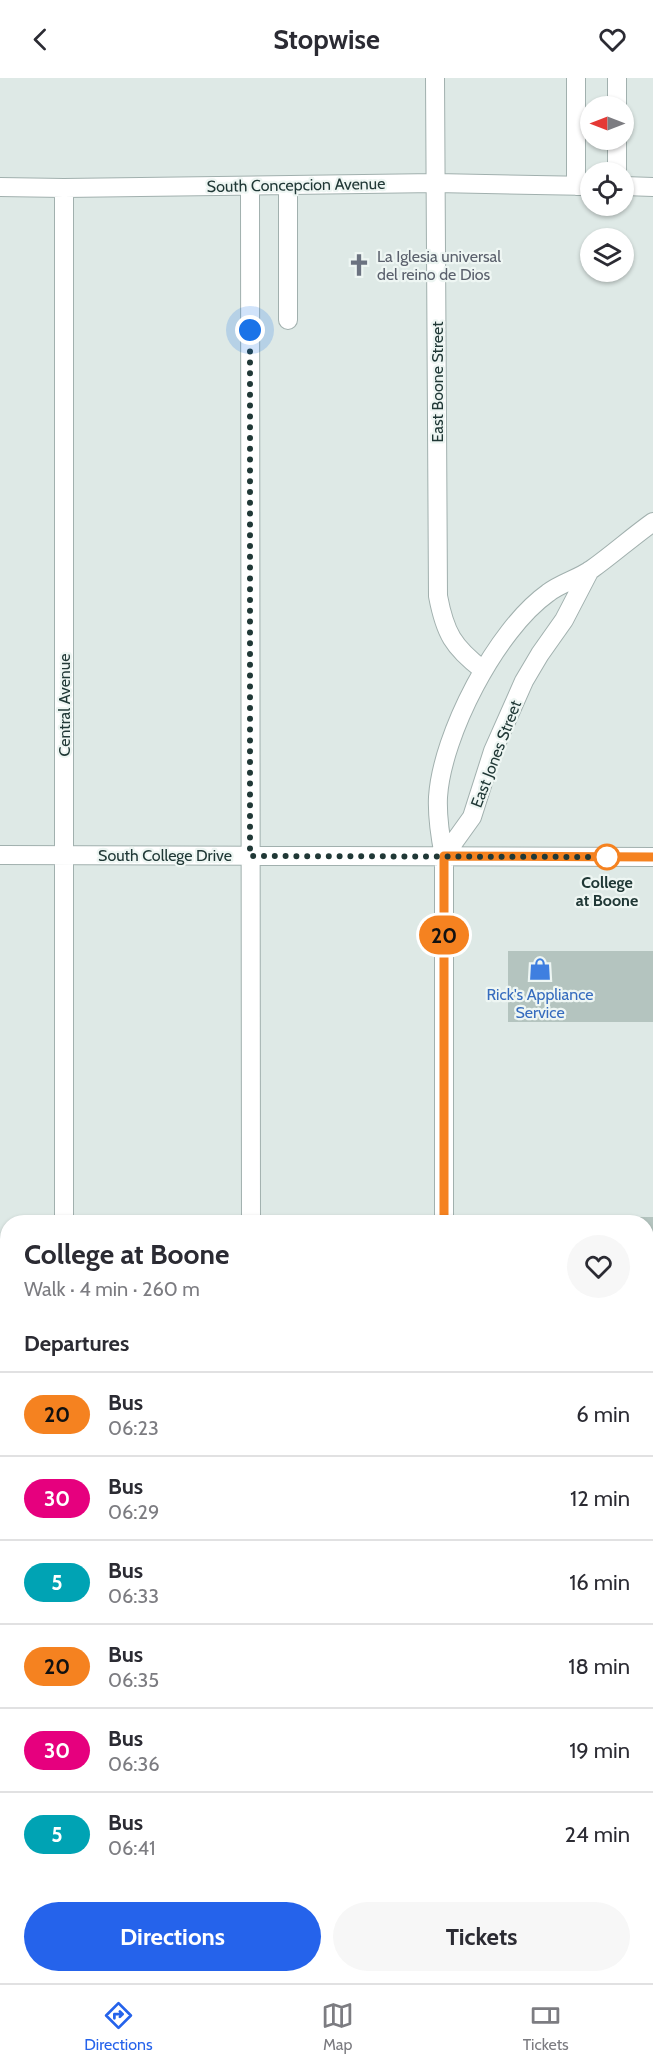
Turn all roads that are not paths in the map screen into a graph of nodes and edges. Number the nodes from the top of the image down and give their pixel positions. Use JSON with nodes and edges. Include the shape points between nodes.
{"nodes":[{"id":1,"x":435,"y":78,"type":"edge"},
{"id":2,"x":576,"y":78,"type":"edge"},
{"id":3,"x":617,"y":78,"type":"edge"},
{"id":4,"x":617,"y":96,"type":"edge"},
{"id":5,"x":582,"y":162,"type":"edge"},
{"id":6,"x":436,"y":183,"type":"junction"},
{"id":7,"x":249,"y":186,"type":"junction"},
{"id":8,"x":288,"y":186,"type":"junction"},
{"id":9,"x":580,"y":186,"type":"edge"},
{"id":10,"x":634,"y":186,"type":"edge"},
{"id":11,"x":0,"y":187,"type":"edge"},
{"id":12,"x":653,"y":187,"type":"edge"},
{"id":13,"x":64,"y":188,"type":"junction"},
{"id":14,"x":288,"y":321,"type":"dead end"},
{"id":15,"x":653,"y":522,"type":"edge"},
{"id":16,"x":590,"y":570,"type":"junction"},
{"id":17,"x":483,"y":670,"type":"junction"},
{"id":18,"x":0,"y":855,"type":"edge"},
{"id":19,"x":64,"y":855,"type":"junction"},
{"id":20,"x":250,"y":856,"type":"junction"},
{"id":21,"x":444,"y":856,"type":"junction"},
{"id":22,"x":653,"y":857,"type":"edge"},
{"id":23,"x":64,"y":1215,"type":"edge"},
{"id":24,"x":250,"y":1215,"type":"edge"},
{"id":25,"x":444,"y":1215,"type":"edge"}],
"edges":[{"from":1,"to":6,"type":"street","name":"East Boone Street"},
{"from":2,"to":5,"type":"street"},
{"from":3,"to":4,"type":"street"},
{"from":6,"to":8,"type":"street","name":"South Concepcion Avenue"},
{"from":6,"to":9,"type":"street","name":"South Concepcion Avenue"},
{"from":6,"to":17,"type":"street","name":"East Boone Street","via":[[438,596],[447,631],[457,648]]},
{"from":7,"to":8,"type":"street","name":"South Concepcion Avenue"},
{"from":7,"to":13,"type":"street","name":"South Concepcion Avenue"},
{"from":7,"to":20,"type":"street"},
{"from":8,"to":14,"type":"street"},
{"from":10,"to":12,"type":"street"},
{"from":11,"to":13,"type":"street","name":"South Concepcion Avenue"},
{"from":13,"to":19,"type":"street","name":"Central Avenue"},
{"from":15,"to":16,"type":"street","name":"East Jones Street"},
{"from":16,"to":17,"type":"street","name":"East Jones Street","via":[[548,593],[514,625]]},
{"from":16,"to":21,"type":"street","name":"East Jones Street","via":[[564,620],[524,681],[494,751],[472,817]]},
{"from":17,"to":21,"type":"street","name":"East Jones Street","via":[[452,736],[442,773],[438,823]]},
{"from":18,"to":19,"type":"street","name":"South College Drive"},
{"from":19,"to":20,"type":"street","name":"South College Drive"},
{"from":19,"to":23,"type":"street","name":"Central Avenue"},
{"from":20,"to":21,"type":"street","name":"South College Drive"},
{"from":20,"to":24,"type":"street"},
{"from":21,"to":22,"type":"street","name":"South College Drive"},
{"from":21,"to":25,"type":"street"}]}
